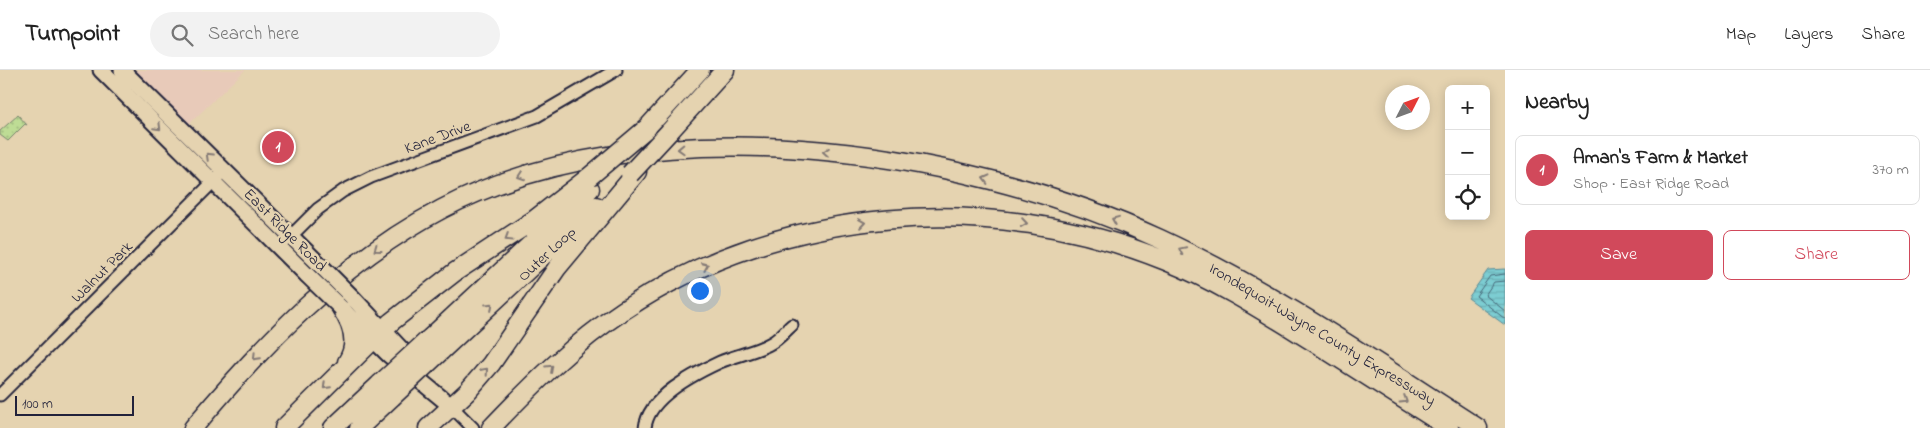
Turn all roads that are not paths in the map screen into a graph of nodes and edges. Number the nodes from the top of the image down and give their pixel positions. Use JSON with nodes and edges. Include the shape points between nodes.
{"nodes":[{"id":1,"x":101,"y":70,"type":"edge"},
{"id":2,"x":122,"y":70,"type":"edge"},
{"id":3,"x":616,"y":70,"type":"edge"},
{"id":4,"x":700,"y":70,"type":"edge"},
{"id":5,"x":725,"y":70,"type":"edge"},
{"id":6,"x":224,"y":171,"type":"junction"},
{"id":7,"x":633,"y":173,"type":"junction"},
{"id":8,"x":596,"y":176,"type":"junction"},
{"id":9,"x":213,"y":182,"type":"junction"},
{"id":10,"x":291,"y":236,"type":"junction"},
{"id":11,"x":279,"y":247,"type":"junction"},
{"id":12,"x":347,"y":302,"type":"junction"},
{"id":13,"x":792,"y":325,"type":"dead end"},
{"id":14,"x":378,"y":334,"type":"junction"},
{"id":15,"x":435,"y":345,"type":"junction"},
{"id":16,"x":341,"y":370,"type":"junction"},
{"id":17,"x":386,"y":391,"type":"junction"},
{"id":18,"x":0,"y":395,"type":"edge"},
{"id":19,"x":451,"y":406,"type":"junction"},
{"id":20,"x":469,"y":424,"type":"edge"},
{"id":21,"x":193,"y":428,"type":"edge"},
{"id":22,"x":284,"y":428,"type":"edge"},
{"id":23,"x":334,"y":428,"type":"edge"},
{"id":24,"x":359,"y":428,"type":"edge"},
{"id":25,"x":428,"y":428,"type":"edge"},
{"id":26,"x":491,"y":428,"type":"edge"},
{"id":27,"x":645,"y":428,"type":"edge"},
{"id":28,"x":1449,"y":428,"type":"edge"},
{"id":29,"x":1478,"y":428,"type":"edge"}],
"edges":[{"from":1,"to":9,"type":"main road","name":"East Ridge Road","one_way":true},
{"from":6,"to":2,"type":"main road","name":"East Ridge Road","one_way":true},
{"from":3,"to":10,"type":"street","name":"Kane Drive","via":[[537,116],[371,177],[318,209]]},
{"from":4,"to":8,"type":"highway","bridge":true,"via":[[647,128]]},
{"from":5,"to":7,"type":"highway","name":"Outer Loop","bridge":true},
{"from":6,"to":9,"type":"street","name":"Walnut Park"},
{"from":6,"to":10,"type":"main road","name":"East Ridge Road"},
{"from":15,"to":7,"type":"highway","name":"Outer Loop","one_way":true},
{"from":19,"to":7,"type":"highway","one_way":true,"via":[[496,358],[558,268]]},
{"from":8,"to":14,"type":"highway","one_way":true,"via":[[455,272]]},
{"from":8,"to":15,"type":"highway","name":"Outer Loop"},
{"from":9,"to":11,"type":"main road","name":"East Ridge Road"},
{"from":9,"to":18,"type":"street","name":"Walnut Park"},
{"from":10,"to":11,"type":"street","name":"Kane Drive"},
{"from":10,"to":12,"type":"main road","name":"East Ridge Road","bridge":true,"via":[[319,264]]},
{"from":11,"to":12,"type":"main road","name":"East Ridge Road","bridge":true,"via":[[307,274]]},
{"from":12,"to":14,"type":"main road","name":"East Ridge Road"},
{"from":12,"to":16,"type":"highway","via":[[354,339],[351,356]]},
{"from":13,"to":27,"type":"street","via":[[772,343],[721,362],[687,380],[655,404],[647,415]]},
{"from":14,"to":16,"type":"highway"},
{"from":14,"to":19,"type":"main road","name":"East Ridge Road"},
{"from":15,"to":17,"type":"highway","name":"Outer Loop","bridge":true},
{"from":16,"to":22,"type":"highway","one_way":true},
{"from":17,"to":23,"type":"highway","name":"Outer Loop"},
{"from":17,"to":24,"type":"highway","name":"Outer Loop"},
{"from":19,"to":20,"type":"street","name":"East Ridge Road"},
{"from":19,"to":25,"type":"highway"},
{"from":29,"to":21,"type":"highway","name":"Irondequoit–Wayne County Expressway","one_way":true,"via":[[1265,294],[1201,259],[1083,208],[997,181],[904,162],[802,150],[730,148],[654,150],[580,160],[516,177],[442,209],[391,240],[332,285],[256,356]]},
{"from":26,"to":28,"type":"highway","name":"Irondequoit–Wayne County Expressway","one_way":true,"via":[[544,374],[611,318],[662,287],[715,262],[814,231],[887,220],[946,217],[1049,227],[1102,239],[1166,261],[1269,315]]}]}
